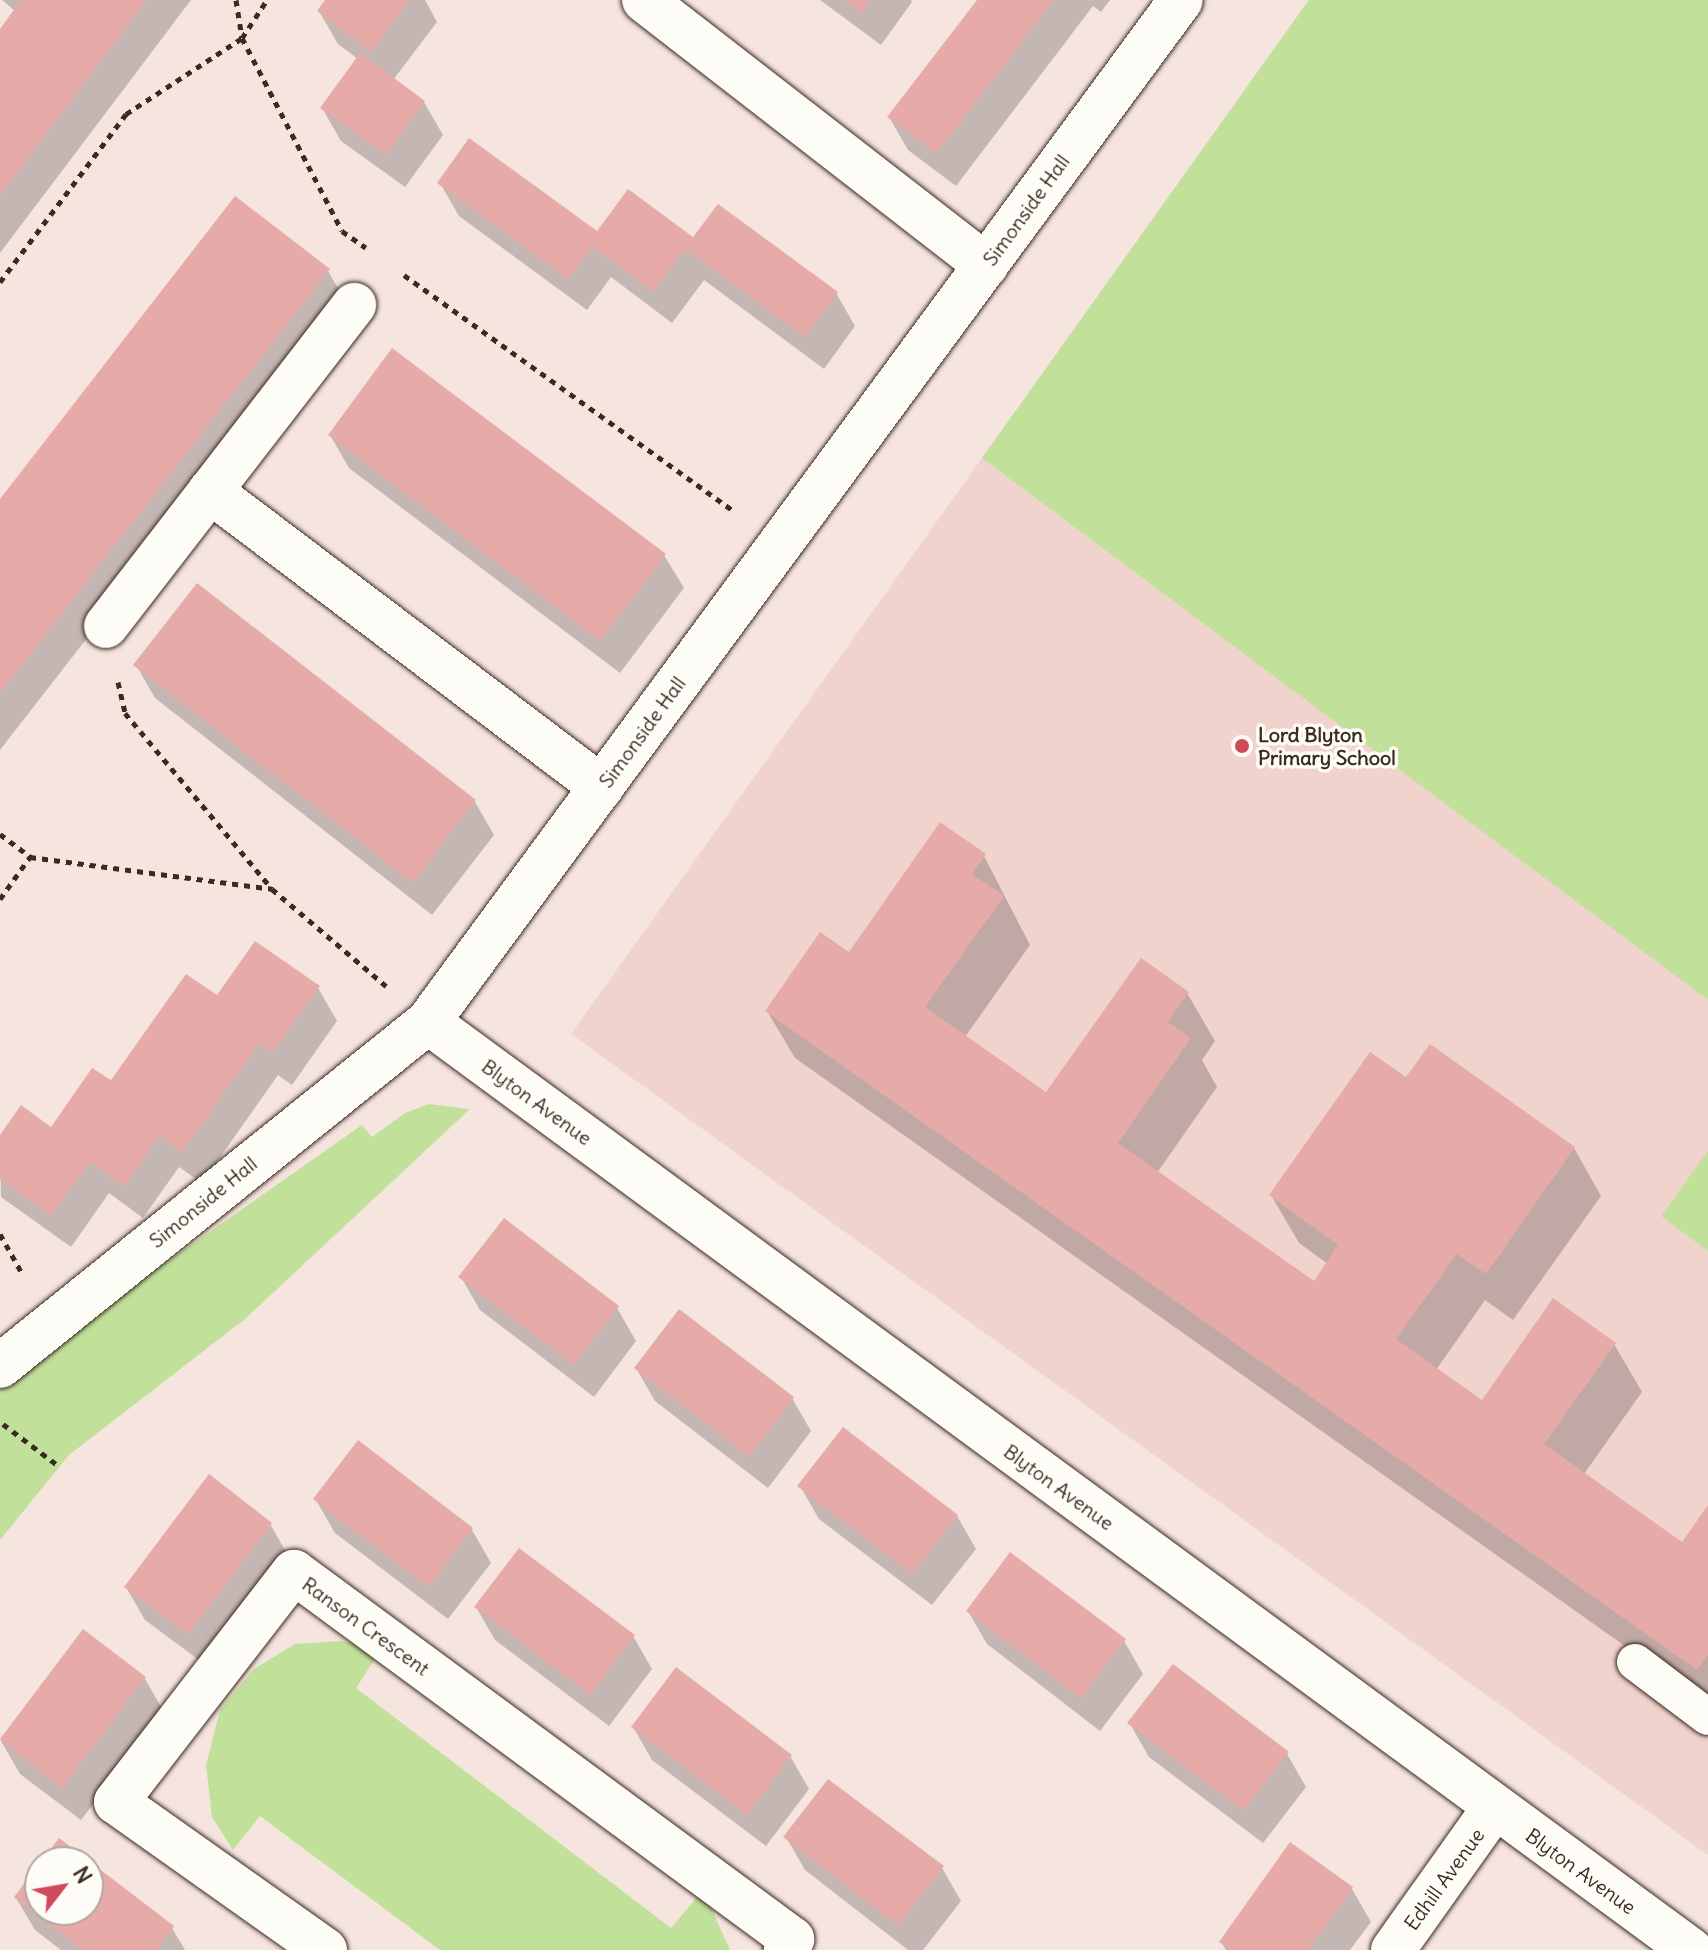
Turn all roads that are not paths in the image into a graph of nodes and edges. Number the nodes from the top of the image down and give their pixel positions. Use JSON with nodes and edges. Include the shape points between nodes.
{"nodes":[{"id":1,"x":644,"y":0,"type":"edge"},
{"id":2,"x":1181,"y":0,"type":"edge"},
{"id":3,"x":986,"y":265,"type":"junction"},
{"id":4,"x":354,"y":305,"type":"dead end"},
{"id":5,"x":210,"y":491,"type":"junction"},
{"id":6,"x":106,"y":626,"type":"road end"},
{"id":7,"x":602,"y":787,"type":"junction"},
{"id":8,"x":428,"y":1022,"type":"junction"},
{"id":9,"x":0,"y":1366,"type":"edge"},
{"id":10,"x":1635,"y":1662,"type":"dead end"},
{"id":11,"x":1708,"y":1717,"type":"edge"},
{"id":12,"x":1494,"y":1808,"type":"junction"},
{"id":13,"x":325,"y":1950,"type":"edge"},
{"id":14,"x":786,"y":1950,"type":"edge"},
{"id":15,"x":1393,"y":1950,"type":"edge"},
{"id":16,"x":1691,"y":1950,"type":"edge"}],
"edges":[{"from":1,"to":3,"type":"street"},
{"from":2,"to":3,"type":"street","name":"Simonside Hall"},
{"from":3,"to":7,"type":"street","name":"Simonside Hall"},
{"from":4,"to":5,"type":"street"},
{"from":5,"to":6,"type":"street"},
{"from":5,"to":7,"type":"street"},
{"from":7,"to":8,"type":"street","name":"Simonside Hall"},
{"from":8,"to":9,"type":"street","name":"Simonside Hall"},
{"from":8,"to":12,"type":"street","name":"Blyton Avenue"},
{"from":10,"to":11,"type":"lane"},
{"from":12,"to":15,"type":"street","name":"Edhill Avenue"},
{"from":12,"to":16,"type":"street","name":"Blyton Avenue"},
{"from":13,"to":14,"type":"street","name":"Ranson Crescent","via":[[116,1802],[294,1572],[792,1939]]}]}
